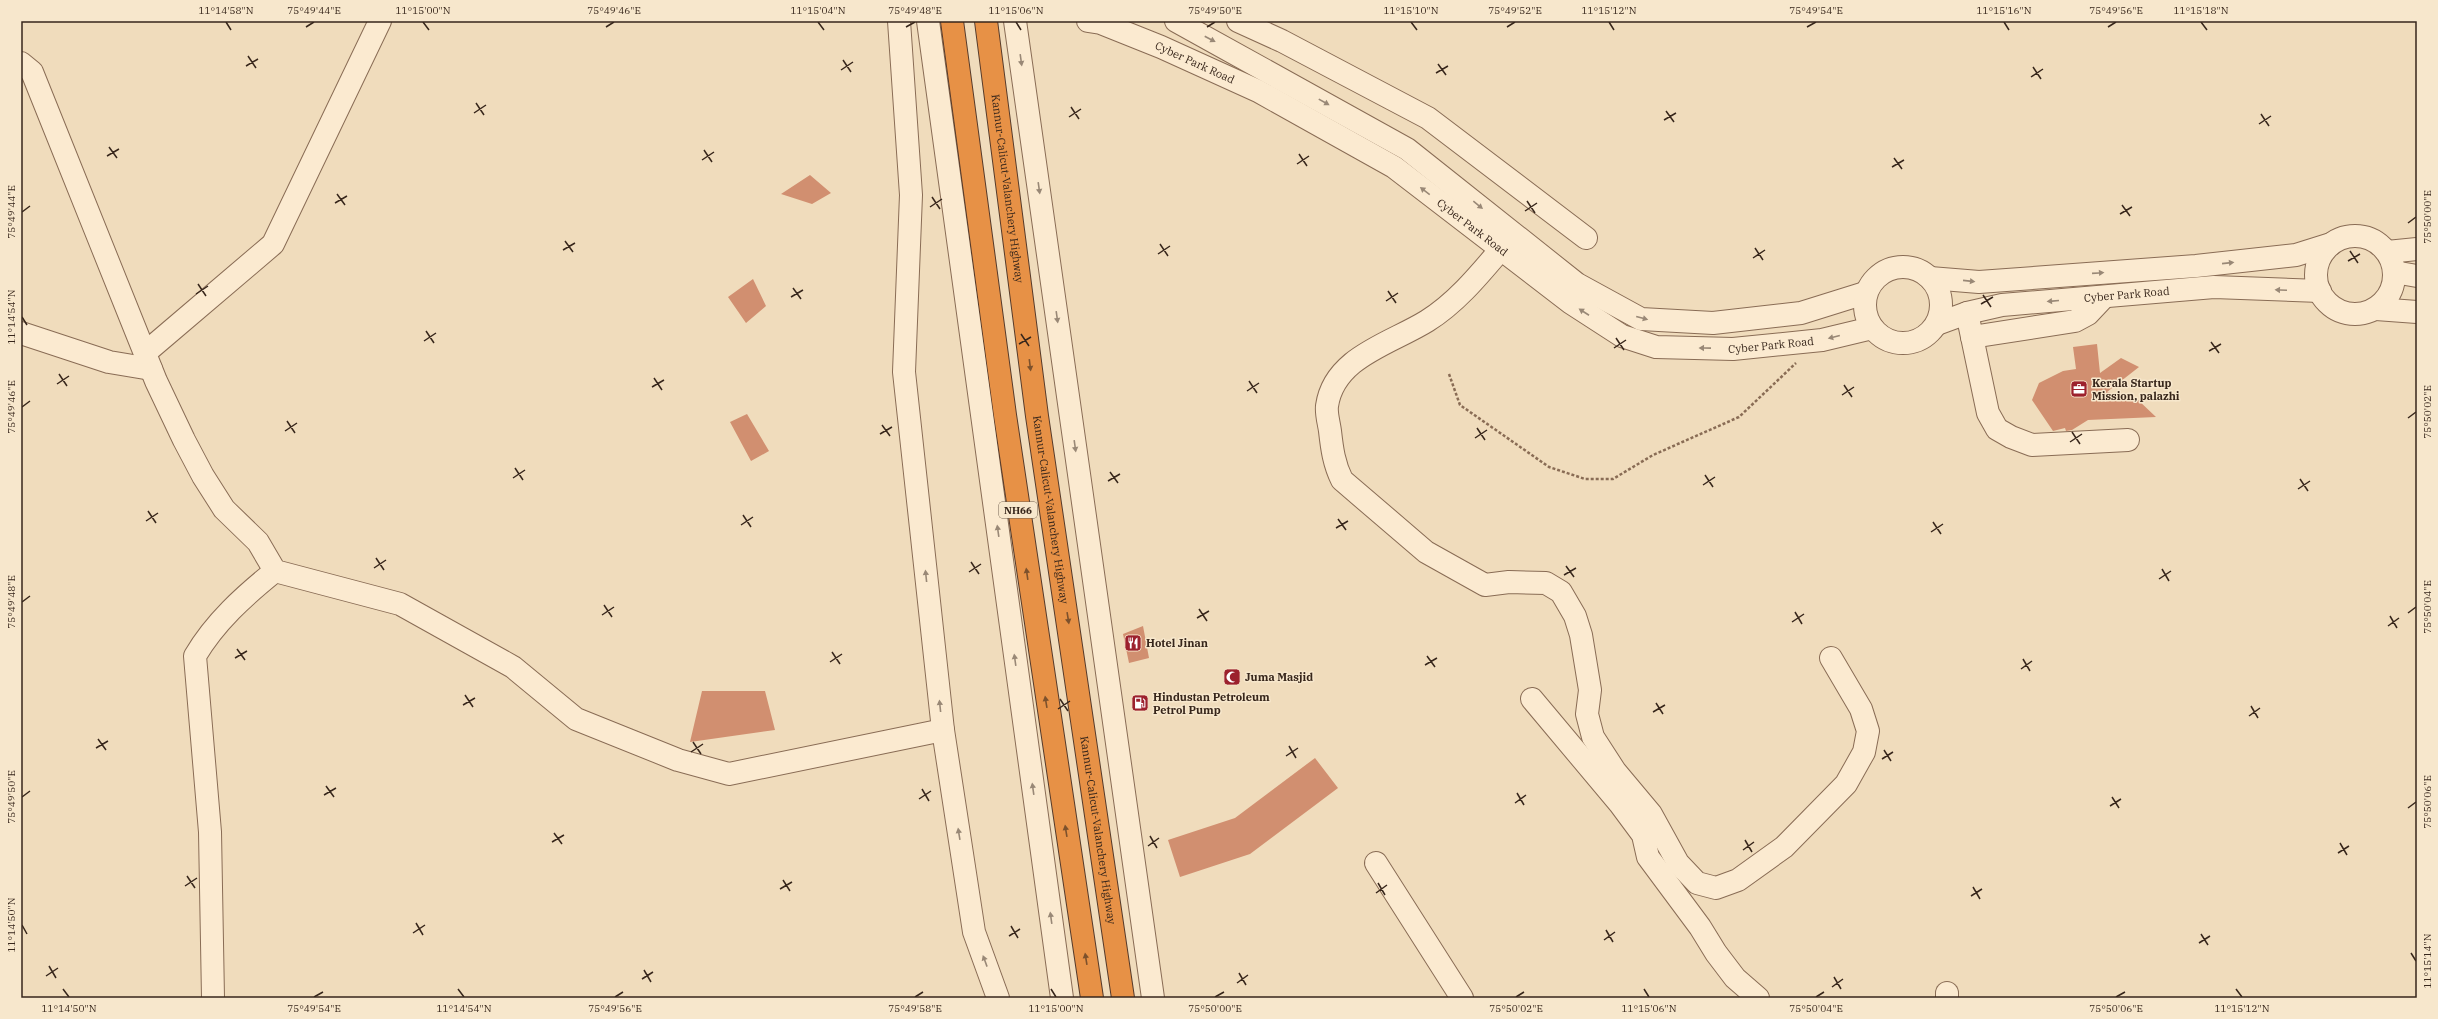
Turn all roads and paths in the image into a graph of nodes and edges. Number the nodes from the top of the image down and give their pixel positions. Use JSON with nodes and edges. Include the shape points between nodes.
{"nodes":[{"id":1,"x":380,"y":21,"type":"edge"},
{"id":2,"x":899,"y":21,"type":"edge"},
{"id":3,"x":928,"y":21,"type":"edge"},
{"id":4,"x":952,"y":21,"type":"edge"},
{"id":5,"x":986,"y":21,"type":"edge"},
{"id":6,"x":1015,"y":21,"type":"edge"},
{"id":7,"x":1088,"y":21,"type":"edge"},
{"id":8,"x":1176,"y":21,"type":"edge"},
{"id":9,"x":1238,"y":21,"type":"edge"},
{"id":10,"x":21,"y":63,"type":"edge"},
{"id":11,"x":1586,"y":238,"type":"dead end"},
{"id":12,"x":2331,"y":244,"type":"junction"},
{"id":13,"x":1501,"y":249,"type":"junction"},
{"id":14,"x":2417,"y":249,"type":"edge"},
{"id":15,"x":2387,"y":252,"type":"junction"},
{"id":16,"x":2394,"y":272,"type":"junction"},
{"id":17,"x":2417,"y":276,"type":"edge"},
{"id":18,"x":1930,"y":278,"type":"junction"},
{"id":19,"x":2320,"y":291,"type":"junction"},
{"id":20,"x":1866,"y":293,"type":"junction"},
{"id":21,"x":2104,"y":297,"type":"junction"},
{"id":22,"x":2376,"y":309,"type":"junction"},
{"id":23,"x":1967,"y":312,"type":"junction"},
{"id":24,"x":2417,"y":312,"type":"edge"},
{"id":25,"x":1937,"y":324,"type":"junction"},
{"id":26,"x":1872,"y":328,"type":"junction"},
{"id":27,"x":21,"y":333,"type":"edge"},
{"id":28,"x":1972,"y":337,"type":"junction"},
{"id":29,"x":1800,"y":360,"type":"dead end"},
{"id":30,"x":148,"y":361,"type":"junction"},
{"id":31,"x":1449,"y":374,"type":"dead end"},
{"id":32,"x":2128,"y":440,"type":"dead end"},
{"id":33,"x":275,"y":571,"type":"junction"},
{"id":34,"x":1831,"y":658,"type":"dead end"},
{"id":35,"x":1532,"y":699,"type":"dead end"},
{"id":36,"x":943,"y":730,"type":"junction"},
{"id":37,"x":1600,"y":766,"type":"junction"},
{"id":38,"x":1376,"y":862,"type":"dead end"},
{"id":39,"x":213,"y":998,"type":"edge"},
{"id":40,"x":998,"y":998,"type":"edge"},
{"id":41,"x":1062,"y":998,"type":"edge"},
{"id":42,"x":1092,"y":998,"type":"edge"},
{"id":43,"x":1123,"y":998,"type":"edge"},
{"id":44,"x":1154,"y":998,"type":"edge"},
{"id":45,"x":1462,"y":998,"type":"edge"},
{"id":46,"x":1758,"y":998,"type":"edge"}],
"edges":[{"from":1,"to":30,"type":"street","via":[[273,244]]},
{"from":36,"to":2,"type":"street","one_way":true,"via":[[904,372],[911,195]]},
{"from":41,"to":3,"type":"street","one_way":true},
{"from":42,"to":4,"type":"highway","number":"NH66","one_way":true,"via":[[1012,469]]},
{"from":5,"to":43,"type":"highway","name":"Kannur-Calicut-Valanchery Highway","number":"NH66","one_way":true,"via":[[1037,416]]},
{"from":6,"to":44,"type":"street","one_way":true},
{"from":13,"to":7,"type":"street","name":"Cyber Park Road","one_way":true,"via":[[1394,167],[1265,95],[1161,47],[1102,23]]},
{"from":8,"to":20,"type":"street","one_way":true,"via":[[1408,149],[1576,284],[1641,319],[1721,322],[1801,313]]},
{"from":9,"to":11,"type":"street","via":[[1282,41],[1428,118]]},
{"from":10,"to":30,"type":"street","via":[[32,72]]},
{"from":12,"to":15,"type":"street","via":[[2342,238],[2361,236],[2378,243]]},
{"from":18,"to":12,"type":"street","one_way":true,"via":[[1979,282],[2196,266],[2296,255]]},
{"from":12,"to":19,"type":"street","via":[[2322,253],[2317,266],[2316,279]]},
{"from":26,"to":13,"type":"street","name":"Cyber Park Road","one_way":true,"via":[[1822,340],[1733,349],[1656,347],[1622,336],[1571,303]]},
{"from":13,"to":37,"type":"street","via":[[1470,285],[1445,308],[1428,321],[1352,362],[1333,384],[1327,408],[1334,464],[1342,480],[1426,552],[1485,585],[1509,582],[1546,583],[1561,592],[1575,616],[1581,635],[1590,690],[1587,714]]},
{"from":14,"to":15,"type":"street"},
{"from":15,"to":16,"type":"street"},
{"from":16,"to":17,"type":"street"},
{"from":16,"to":22,"type":"street","via":[[2392,289],[2386,300]]},
{"from":18,"to":20,"type":"street","via":[[1920,270],[1908,267],[1895,268],[1883,272]]},
{"from":18,"to":25,"type":"street","via":[[1937,287],[1941,300]]},
{"from":19,"to":21,"type":"street","name":"Cyber Park Road","one_way":true,"via":[[2214,288]]},
{"from":19,"to":22,"type":"street","via":[[2327,302],[2338,310],[2350,314],[2363,314]]},
{"from":20,"to":26,"type":"street","via":[[1867,316]]},
{"from":21,"to":23,"type":"street","name":"Cyber Park Road","one_way":true,"via":[[2002,305]]},
{"from":21,"to":28,"type":"street","via":[[2088,314],[2075,321]]},
{"from":22,"to":24,"type":"street"},
{"from":23,"to":25,"type":"street","name":"Cyber Park Road"},
{"from":23,"to":28,"type":"street"},
{"from":25,"to":26,"type":"street","via":[[1929,334],[1918,341],[1906,344],[1893,342]]},
{"from":27,"to":30,"type":"street","via":[[109,362]]},
{"from":28,"to":32,"type":"street","via":[[1988,413],[1997,429],[2032,445]]},
{"from":29,"to":31,"type":"path","via":[[1739,417],[1653,455],[1613,479],[1585,479],[1549,468],[1460,405]]},
{"from":30,"to":33,"type":"street","via":[[202,476],[224,509],[258,542]]},
{"from":33,"to":36,"type":"street","via":[[400,604],[512,667],[576,719],[678,760],[729,774]]},
{"from":33,"to":39,"type":"street","via":[[248,592],[206,636],[195,656],[210,832]]},
{"from":34,"to":37,"type":"street","via":[[1862,709],[1868,731],[1864,752],[1846,784],[1789,842],[1738,880],[1716,888],[1697,883],[1678,863],[1651,814]]},
{"from":35,"to":37,"type":"street"},
{"from":40,"to":36,"type":"street","one_way":true,"via":[[974,932]]},
{"from":37,"to":46,"type":"street","via":[[1643,835],[1648,857],[1735,978]]},
{"from":38,"to":45,"type":"street"}]}
